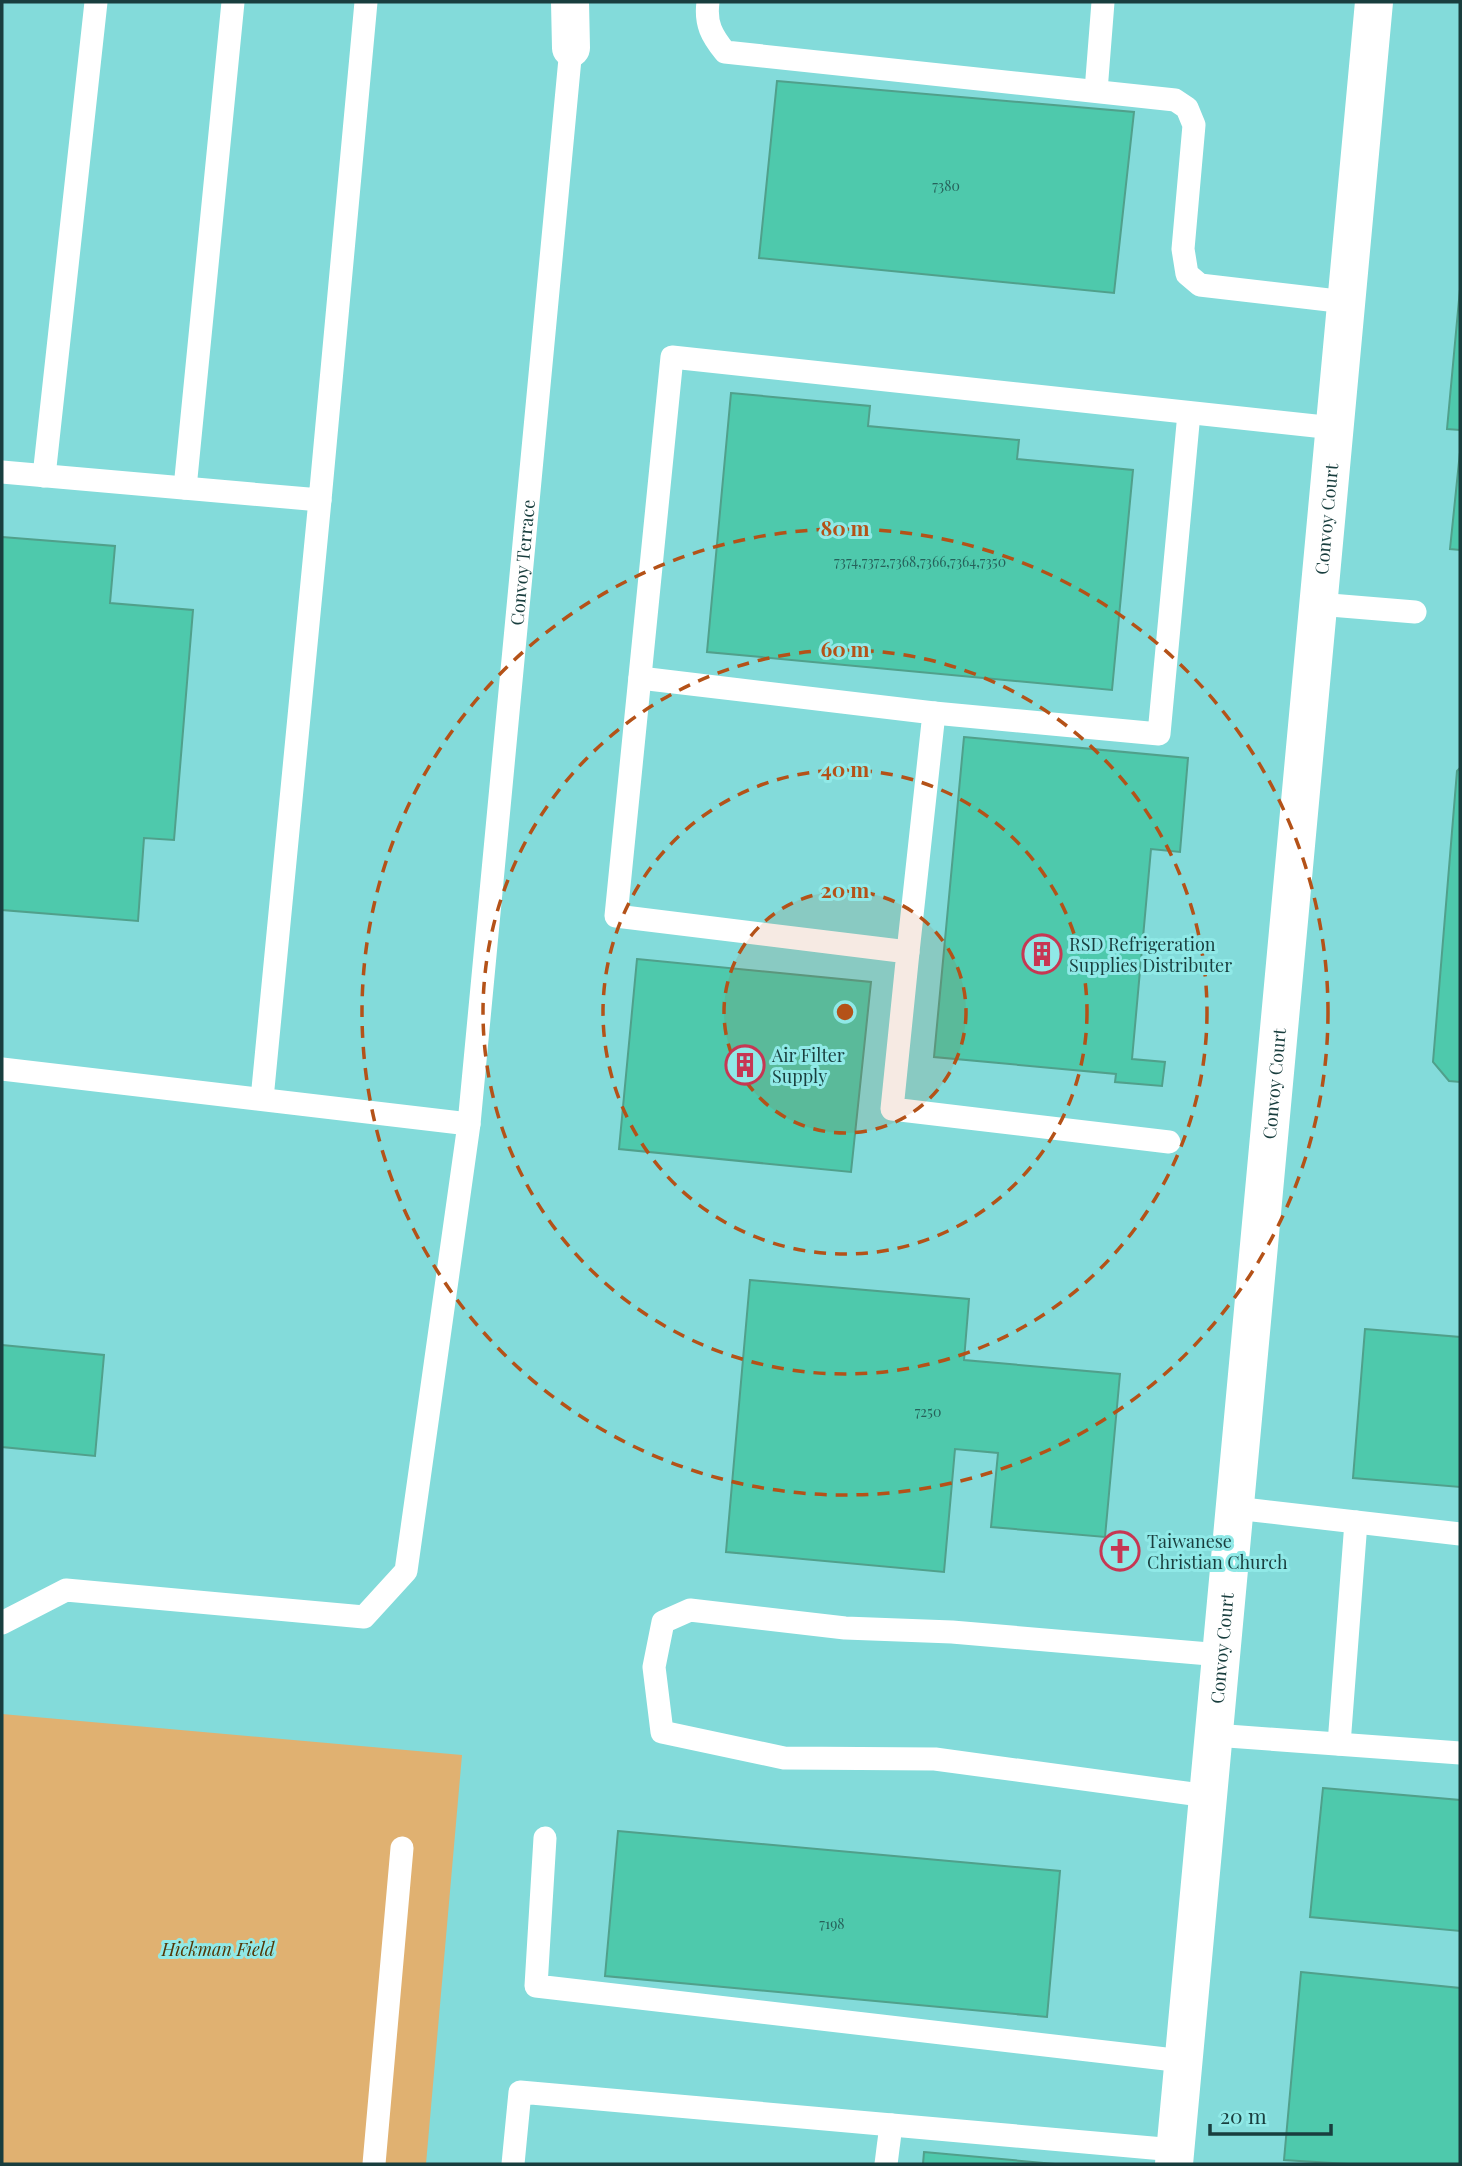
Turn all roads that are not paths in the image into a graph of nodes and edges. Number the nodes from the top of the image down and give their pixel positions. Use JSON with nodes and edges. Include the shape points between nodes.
{"nodes":[{"id":1,"x":96,"y":2,"type":"edge"},
{"id":2,"x":233,"y":2,"type":"edge"},
{"id":3,"x":366,"y":2,"type":"edge"},
{"id":4,"x":569,"y":2,"type":"edge"},
{"id":5,"x":708,"y":2,"type":"edge"},
{"id":6,"x":1103,"y":2,"type":"edge"},
{"id":7,"x":1374,"y":2,"type":"edge"},
{"id":8,"x":571,"y":48,"type":"joint"},
{"id":9,"x":1096,"y":91,"type":"junction"},
{"id":10,"x":1346,"y":302,"type":"junction"},
{"id":11,"x":1189,"y":413,"type":"junction"},
{"id":12,"x":1334,"y":429,"type":"junction"},
{"id":13,"x":2,"y":472,"type":"edge"},
{"id":14,"x":44,"y":476,"type":"junction"},
{"id":15,"x":185,"y":488,"type":"junction"},
{"id":16,"x":320,"y":500,"type":"junction"},
{"id":17,"x":1318,"y":604,"type":"junction"},
{"id":18,"x":1415,"y":611,"type":"dead end"},
{"id":19,"x":640,"y":678,"type":"junction"},
{"id":20,"x":934,"y":713,"type":"junction"},
{"id":21,"x":908,"y":952,"type":"junction"},
{"id":22,"x":2,"y":1069,"type":"edge"},
{"id":23,"x":262,"y":1099,"type":"junction"},
{"id":24,"x":469,"y":1124,"type":"junction"},
{"id":25,"x":1169,"y":1142,"type":"dead end"},
{"id":26,"x":1235,"y":1508,"type":"junction"},
{"id":27,"x":1356,"y":1522,"type":"junction"},
{"id":28,"x":1460,"y":1534,"type":"edge"},
{"id":29,"x":2,"y":1623,"type":"edge"},
{"id":30,"x":1222,"y":1655,"type":"junction"},
{"id":31,"x":1214,"y":1735,"type":"junction"},
{"id":32,"x":1339,"y":1744,"type":"junction"},
{"id":33,"x":1460,"y":1753,"type":"edge"},
{"id":34,"x":1208,"y":1796,"type":"junction"},
{"id":35,"x":545,"y":1838,"type":"dead end"},
{"id":36,"x":402,"y":1848,"type":"dead end"},
{"id":37,"x":1184,"y":2061,"type":"junction"},
{"id":38,"x":891,"y":2125,"type":"junction"},
{"id":39,"x":1175,"y":2157,"type":"edge"},
{"id":40,"x":373,"y":2164,"type":"edge"},
{"id":41,"x":513,"y":2164,"type":"edge"},
{"id":42,"x":886,"y":2164,"type":"edge"}],
"edges":[{"from":1,"to":14,"type":"lane"},
{"from":2,"to":15,"type":"lane"},
{"from":3,"to":16,"type":"lane"},
{"from":4,"to":8,"type":"street","name":"Convoy Terrace"},
{"from":5,"to":9,"type":"lane","via":[[711,34],[725,52]]},
{"from":6,"to":9,"type":"lane"},
{"from":7,"to":10,"type":"street","name":"Convoy Court"},
{"from":8,"to":24,"type":"lane","name":"Convoy Terrace"},
{"from":9,"to":10,"type":"lane","via":[[1175,100],[1187,108],[1194,125],[1183,249],[1187,274],[1200,285]]},
{"from":10,"to":12,"type":"street","name":"Convoy Court"},
{"from":11,"to":12,"type":"lane"},
{"from":11,"to":19,"type":"lane","via":[[672,357]]},
{"from":11,"to":20,"type":"lane","via":[[1159,734]]},
{"from":12,"to":17,"type":"street","name":"Convoy Court"},
{"from":13,"to":14,"type":"lane"},
{"from":14,"to":15,"type":"lane"},
{"from":15,"to":16,"type":"lane"},
{"from":16,"to":23,"type":"lane"},
{"from":17,"to":18,"type":"lane"},
{"from":17,"to":26,"type":"street","name":"Convoy Court"},
{"from":19,"to":20,"type":"lane"},
{"from":19,"to":21,"type":"lane","via":[[616,916]]},
{"from":20,"to":21,"type":"lane"},
{"from":21,"to":25,"type":"lane","via":[[892,1109]]},
{"from":22,"to":23,"type":"lane"},
{"from":23,"to":24,"type":"lane"},
{"from":24,"to":29,"type":"lane","name":"Convoy Terrace","via":[[406,1571],[364,1617],[66,1590]]},
{"from":26,"to":27,"type":"lane"},
{"from":26,"to":30,"type":"street","name":"Convoy Court"},
{"from":27,"to":28,"type":"lane"},
{"from":27,"to":32,"type":"lane"},
{"from":30,"to":31,"type":"street","name":"Convoy Court"},
{"from":30,"to":34,"type":"lane","via":[[952,1632],[845,1628],[690,1610],[663,1622],[654,1667],[662,1732],[784,1758],[935,1759]]},
{"from":31,"to":32,"type":"lane"},
{"from":31,"to":34,"type":"street","name":"Convoy Court"},
{"from":32,"to":33,"type":"lane"},
{"from":34,"to":37,"type":"street","name":"Convoy Court"},
{"from":35,"to":37,"type":"lane","via":[[536,1986]]},
{"from":36,"to":40,"type":"lane"},
{"from":37,"to":39,"type":"street","name":"Convoy Court"},
{"from":38,"to":39,"type":"lane"},
{"from":38,"to":41,"type":"lane","via":[[520,2092]]},
{"from":38,"to":42,"type":"lane"}]}
